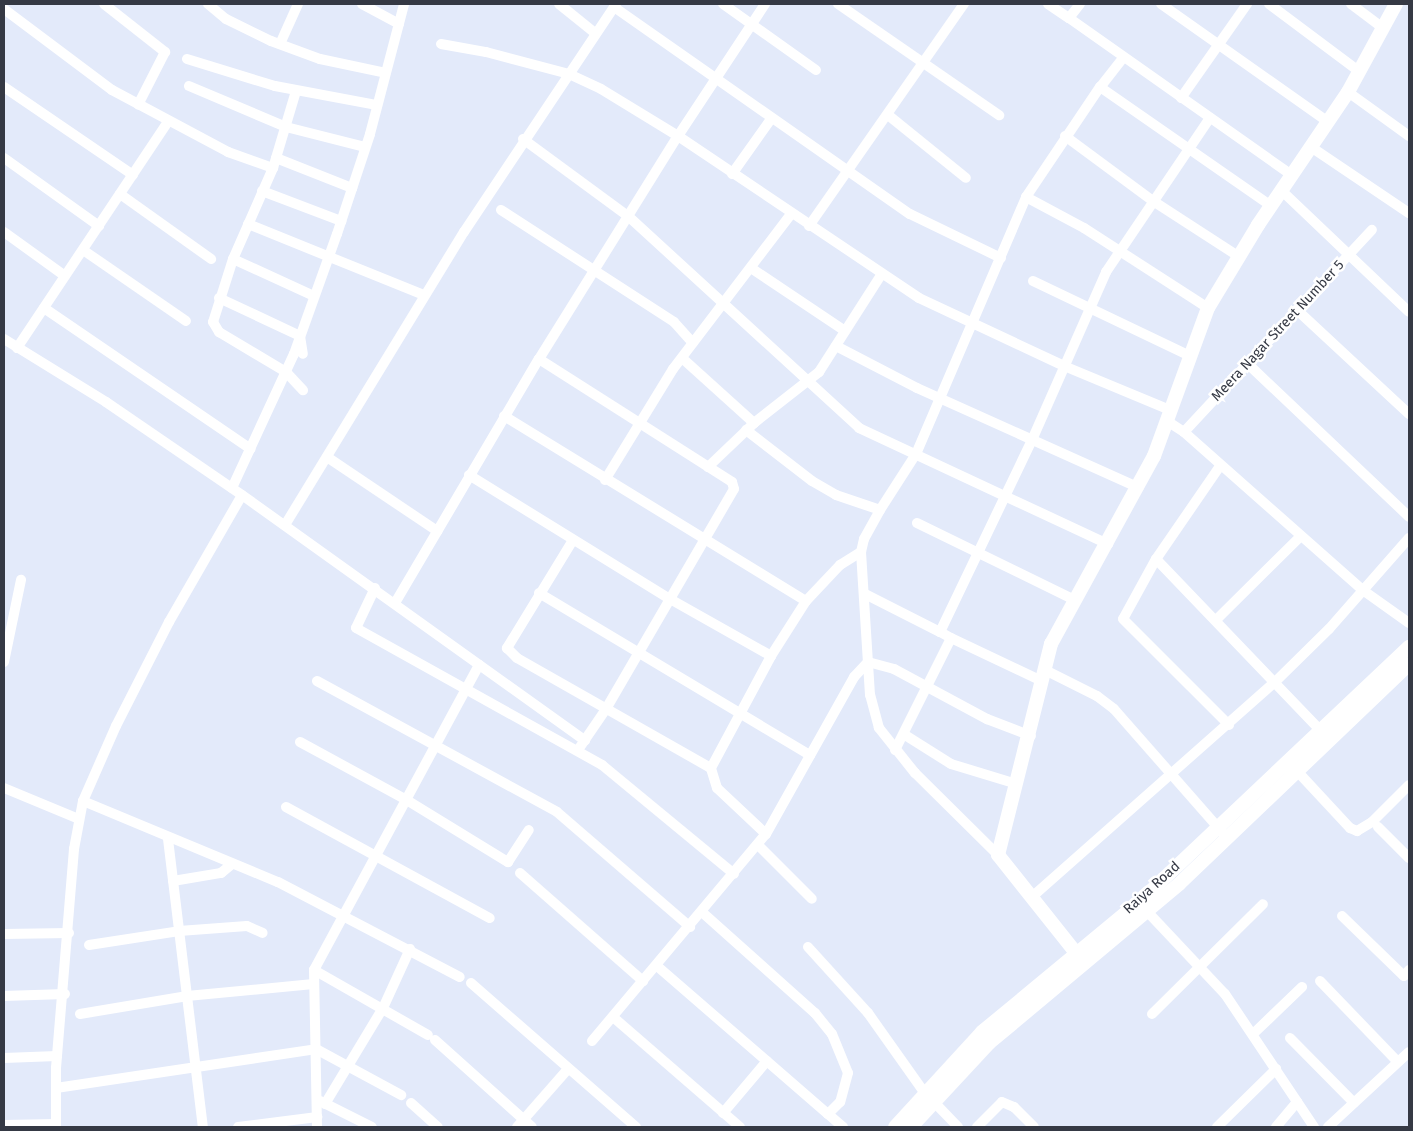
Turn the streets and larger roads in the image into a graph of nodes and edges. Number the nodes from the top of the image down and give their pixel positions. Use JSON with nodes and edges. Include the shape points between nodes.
{"nodes":[{"id":1,"x":104,"y":4,"type":"edge"},
{"id":2,"x":208,"y":4,"type":"edge"},
{"id":3,"x":298,"y":4,"type":"edge"},
{"id":4,"x":362,"y":4,"type":"edge"},
{"id":5,"x":404,"y":4,"type":"edge"},
{"id":6,"x":559,"y":4,"type":"edge"},
{"id":7,"x":723,"y":4,"type":"edge"},
{"id":8,"x":765,"y":4,"type":"edge"},
{"id":9,"x":838,"y":4,"type":"edge"},
{"id":10,"x":964,"y":4,"type":"edge"},
{"id":11,"x":1048,"y":4,"type":"edge"},
{"id":12,"x":1080,"y":4,"type":"edge"},
{"id":13,"x":1161,"y":4,"type":"edge"},
{"id":14,"x":1247,"y":4,"type":"edge"},
{"id":15,"x":1269,"y":4,"type":"edge"},
{"id":16,"x":1351,"y":4,"type":"edge"},
{"id":17,"x":1396,"y":4,"type":"edge"},
{"id":18,"x":615,"y":5,"type":"edge"},
{"id":19,"x":4,"y":9,"type":"edge"},
{"id":20,"x":1069,"y":18,"type":"junction"},
{"id":21,"x":399,"y":24,"type":"junction"},
{"id":22,"x":751,"y":24,"type":"junction"},
{"id":23,"x":1383,"y":28,"type":"junction"},
{"id":24,"x":595,"y":32,"type":"junction"},
{"id":25,"x":280,"y":44,"type":"junction"},
{"id":26,"x":441,"y":44,"type":"dead end"},
{"id":27,"x":1218,"y":44,"type":"junction"},
{"id":28,"x":187,"y":58,"type":"dead end"},
{"id":29,"x":1123,"y":58,"type":"junction"},
{"id":30,"x":922,"y":62,"type":"junction"},
{"id":31,"x":816,"y":70,"type":"dead end"},
{"id":32,"x":1360,"y":72,"type":"junction"},
{"id":33,"x":386,"y":73,"type":"junction"},
{"id":34,"x":569,"y":74,"type":"junction"},
{"id":35,"x":715,"y":78,"type":"junction"},
{"id":36,"x":189,"y":86,"type":"dead end"},
{"id":37,"x":1100,"y":87,"type":"junction"},
{"id":38,"x":4,"y":88,"type":"edge"},
{"id":39,"x":296,"y":91,"type":"junction"},
{"id":40,"x":1348,"y":92,"type":"junction"},
{"id":41,"x":1181,"y":98,"type":"junction"},
{"id":42,"x":138,"y":105,"type":"junction"},
{"id":43,"x":378,"y":105,"type":"junction"},
{"id":44,"x":888,"y":115,"type":"junction"},
{"id":45,"x":999,"y":115,"type":"dead end"},
{"id":46,"x":1210,"y":118,"type":"junction"},
{"id":47,"x":771,"y":119,"type":"junction"},
{"id":48,"x":168,"y":122,"type":"junction"},
{"id":49,"x":1328,"y":122,"type":"junction"},
{"id":50,"x":286,"y":127,"type":"junction"},
{"id":51,"x":678,"y":136,"type":"junction"},
{"id":52,"x":1065,"y":136,"type":"junction"},
{"id":53,"x":1409,"y":136,"type":"edge"},
{"id":54,"x":523,"y":139,"type":"junction"},
{"id":55,"x":365,"y":147,"type":"junction"},
{"id":56,"x":1311,"y":147,"type":"junction"},
{"id":57,"x":1188,"y":150,"type":"junction"},
{"id":58,"x":4,"y":158,"type":"edge"},
{"id":59,"x":276,"y":158,"type":"junction"},
{"id":60,"x":273,"y":168,"type":"junction"},
{"id":61,"x":848,"y":170,"type":"junction"},
{"id":62,"x":732,"y":174,"type":"junction"},
{"id":63,"x":133,"y":175,"type":"junction"},
{"id":64,"x":1293,"y":176,"type":"junction"},
{"id":65,"x":966,"y":178,"type":"dead end"},
{"id":66,"x":352,"y":188,"type":"junction"},
{"id":67,"x":262,"y":191,"type":"junction"},
{"id":68,"x":1282,"y":191,"type":"junction"},
{"id":69,"x":120,"y":194,"type":"junction"},
{"id":70,"x":1026,"y":197,"type":"junction"},
{"id":71,"x":1153,"y":201,"type":"junction"},
{"id":72,"x":1271,"y":206,"type":"junction"},
{"id":73,"x":501,"y":210,"type":"dead end"},
{"id":74,"x":1409,"y":213,"type":"edge"},
{"id":75,"x":791,"y":214,"type":"junction"},
{"id":76,"x":628,"y":216,"type":"junction"},
{"id":77,"x":341,"y":220,"type":"junction"},
{"id":78,"x":248,"y":224,"type":"junction"},
{"id":79,"x":99,"y":226,"type":"junction"},
{"id":80,"x":809,"y":226,"type":"junction"},
{"id":81,"x":1372,"y":230,"type":"dead end"},
{"id":82,"x":4,"y":232,"type":"edge"},
{"id":83,"x":83,"y":250,"type":"junction"},
{"id":84,"x":1119,"y":250,"type":"junction"},
{"id":85,"x":1348,"y":254,"type":"junction"},
{"id":86,"x":1238,"y":256,"type":"junction"},
{"id":87,"x":328,"y":258,"type":"junction"},
{"id":88,"x":1001,"y":258,"type":"junction"},
{"id":89,"x":211,"y":259,"type":"dead end"},
{"id":90,"x":233,"y":259,"type":"junction"},
{"id":91,"x":752,"y":268,"type":"junction"},
{"id":92,"x":595,"y":269,"type":"junction"},
{"id":93,"x":881,"y":275,"type":"junction"},
{"id":94,"x":65,"y":276,"type":"junction"},
{"id":95,"x":1033,"y":281,"type":"dead end"},
{"id":96,"x":424,"y":295,"type":"junction"},
{"id":97,"x":314,"y":296,"type":"junction"},
{"id":98,"x":219,"y":298,"type":"junction"},
{"id":99,"x":725,"y":303,"type":"junction"},
{"id":100,"x":1091,"y":307,"type":"junction"},
{"id":101,"x":44,"y":308,"type":"junction"},
{"id":102,"x":1208,"y":308,"type":"junction"},
{"id":103,"x":1297,"y":310,"type":"junction"},
{"id":104,"x":1409,"y":312,"type":"edge"},
{"id":105,"x":186,"y":321,"type":"dead end"},
{"id":106,"x":975,"y":322,"type":"junction"},
{"id":107,"x":845,"y":331,"type":"junction"},
{"id":108,"x":300,"y":336,"type":"junction"},
{"id":109,"x":4,"y":340,"type":"edge"},
{"id":110,"x":694,"y":343,"type":"junction"},
{"id":111,"x":836,"y":346,"type":"junction"},
{"id":112,"x":17,"y":348,"type":"junction"},
{"id":113,"x":303,"y":354,"type":"dead end"},
{"id":114,"x":1190,"y":356,"type":"junction"},
{"id":115,"x":682,"y":358,"type":"junction"},
{"id":116,"x":539,"y":359,"type":"junction"},
{"id":117,"x":1248,"y":364,"type":"junction"},
{"id":118,"x":1064,"y":366,"type":"junction"},
{"id":119,"x":286,"y":372,"type":"junction"},
{"id":120,"x":808,"y":382,"type":"junction"},
{"id":121,"x":303,"y":390,"type":"dead end"},
{"id":122,"x":941,"y":399,"type":"junction"},
{"id":123,"x":1409,"y":414,"type":"edge"},
{"id":124,"x":504,"y":416,"type":"junction"},
{"id":125,"x":1169,"y":416,"type":"junction"},
{"id":126,"x":640,"y":423,"type":"junction"},
{"id":127,"x":750,"y":427,"type":"junction"},
{"id":128,"x":1184,"y":432,"type":"junction"},
{"id":129,"x":1032,"y":440,"type":"junction"},
{"id":130,"x":251,"y":450,"type":"junction"},
{"id":131,"x":916,"y":454,"type":"junction"},
{"id":132,"x":327,"y":457,"type":"junction"},
{"id":133,"x":1220,"y":466,"type":"junction"},
{"id":134,"x":708,"y":467,"type":"junction"},
{"id":135,"x":469,"y":475,"type":"junction"},
{"id":136,"x":605,"y":480,"type":"junction"},
{"id":137,"x":232,"y":488,"type":"junction"},
{"id":138,"x":1139,"y":488,"type":"junction"},
{"id":139,"x":242,"y":495,"type":"junction"},
{"id":140,"x":1004,"y":496,"type":"junction"},
{"id":141,"x":880,"y":510,"type":"junction"},
{"id":142,"x":1409,"y":517,"type":"edge"},
{"id":143,"x":917,"y":524,"type":"dead end"},
{"id":144,"x":285,"y":525,"type":"junction"},
{"id":145,"x":436,"y":531,"type":"junction"},
{"id":146,"x":1300,"y":537,"type":"junction"},
{"id":147,"x":1409,"y":538,"type":"edge"},
{"id":148,"x":573,"y":540,"type":"junction"},
{"id":149,"x":704,"y":540,"type":"junction"},
{"id":150,"x":1108,"y":544,"type":"junction"},
{"id":151,"x":862,"y":552,"type":"junction"},
{"id":152,"x":978,"y":554,"type":"junction"},
{"id":153,"x":1156,"y":559,"type":"junction"},
{"id":154,"x":22,"y":580,"type":"dead end"},
{"id":155,"x":375,"y":588,"type":"junction"},
{"id":156,"x":1364,"y":591,"type":"junction"},
{"id":157,"x":539,"y":593,"type":"junction"},
{"id":158,"x":865,"y":594,"type":"junction"},
{"id":159,"x":670,"y":599,"type":"junction"},
{"id":160,"x":1075,"y":600,"type":"junction"},
{"id":161,"x":806,"y":601,"type":"junction"},
{"id":162,"x":395,"y":603,"type":"junction"},
{"id":163,"x":1216,"y":620,"type":"junction"},
{"id":164,"x":1409,"y":624,"type":"edge"},
{"id":165,"x":940,"y":632,"type":"junction"},
{"id":166,"x":951,"y":638,"type":"junction"},
{"id":167,"x":1409,"y":647,"type":"edge"},
{"id":168,"x":637,"y":654,"type":"junction"},
{"id":169,"x":771,"y":656,"type":"junction"},
{"id":170,"x":4,"y":662,"type":"edge"},
{"id":171,"x":868,"y":662,"type":"junction"},
{"id":172,"x":1409,"y":664,"type":"edge"},
{"id":173,"x":480,"y":665,"type":"junction"},
{"id":174,"x":1043,"y":675,"type":"junction"},
{"id":175,"x":317,"y":680,"type":"dead end"},
{"id":176,"x":1276,"y":681,"type":"junction"},
{"id":177,"x":928,"y":688,"type":"junction"},
{"id":178,"x":465,"y":691,"type":"junction"},
{"id":179,"x":606,"y":709,"type":"junction"},
{"id":180,"x":740,"y":713,"type":"junction"},
{"id":181,"x":1229,"y":725,"type":"junction"},
{"id":182,"x":1320,"y":730,"type":"junction"},
{"id":183,"x":905,"y":735,"type":"junction"},
{"id":184,"x":1030,"y":736,"type":"junction"},
{"id":185,"x":584,"y":741,"type":"junction"},
{"id":186,"x":300,"y":742,"type":"dead end"},
{"id":187,"x":435,"y":744,"type":"junction"},
{"id":188,"x":578,"y":750,"type":"junction"},
{"id":189,"x":896,"y":750,"type":"junction"},
{"id":190,"x":810,"y":755,"type":"junction"},
{"id":191,"x":711,"y":768,"type":"junction"},
{"id":192,"x":1297,"y":771,"type":"junction"},
{"id":193,"x":1173,"y":774,"type":"junction"},
{"id":194,"x":1017,"y":784,"type":"junction"},
{"id":195,"x":1409,"y":786,"type":"edge"},
{"id":196,"x":4,"y":788,"type":"edge"},
{"id":197,"x":405,"y":799,"type":"junction"},
{"id":198,"x":83,"y":801,"type":"junction"},
{"id":199,"x":286,"y":807,"type":"dead end"},
{"id":200,"x":79,"y":819,"type":"junction"},
{"id":201,"x":1378,"y":827,"type":"dead end"},
{"id":202,"x":530,"y":830,"type":"dead end"},
{"id":203,"x":1222,"y":832,"type":"junction"},
{"id":204,"x":766,"y":834,"type":"junction"},
{"id":205,"x":168,"y":839,"type":"junction"},
{"id":206,"x":758,"y":845,"type":"junction"},
{"id":207,"x":374,"y":855,"type":"junction"},
{"id":208,"x":998,"y":855,"type":"junction"},
{"id":209,"x":1409,"y":858,"type":"edge"},
{"id":210,"x":232,"y":864,"type":"junction"},
{"id":211,"x":520,"y":873,"type":"dead end"},
{"id":212,"x":734,"y":874,"type":"junction"},
{"id":213,"x":173,"y":881,"type":"junction"},
{"id":214,"x":1033,"y":896,"type":"junction"},
{"id":215,"x":812,"y":900,"type":"dead end"},
{"id":216,"x":1263,"y":904,"type":"dead end"},
{"id":217,"x":1142,"y":907,"type":"junction"},
{"id":218,"x":703,"y":912,"type":"junction"},
{"id":219,"x":343,"y":914,"type":"junction"},
{"id":220,"x":1342,"y":916,"type":"dead end"},
{"id":221,"x":490,"y":918,"type":"dead end"},
{"id":222,"x":690,"y":927,"type":"junction"},
{"id":223,"x":179,"y":931,"type":"junction"},
{"id":224,"x":69,"y":933,"type":"junction"},
{"id":225,"x":263,"y":933,"type":"dead end"},
{"id":226,"x":4,"y":934,"type":"edge"},
{"id":227,"x":89,"y":945,"type":"dead end"},
{"id":228,"x":808,"y":947,"type":"dead end"},
{"id":229,"x":410,"y":949,"type":"junction"},
{"id":230,"x":1080,"y":958,"type":"junction"},
{"id":231,"x":657,"y":966,"type":"junction"},
{"id":232,"x":1202,"y":967,"type":"junction"},
{"id":233,"x":314,"y":970,"type":"junction"},
{"id":234,"x":1409,"y":970,"type":"edge"},
{"id":235,"x":460,"y":977,"type":"dead end"},
{"id":236,"x":643,"y":981,"type":"junction"},
{"id":237,"x":1320,"y":981,"type":"dead end"},
{"id":238,"x":313,"y":984,"type":"junction"},
{"id":239,"x":470,"y":984,"type":"dead end"},
{"id":240,"x":1302,"y":987,"type":"dead end"},
{"id":241,"x":64,"y":994,"type":"junction"},
{"id":242,"x":4,"y":996,"type":"edge"},
{"id":243,"x":187,"y":996,"type":"junction"},
{"id":244,"x":383,"y":1008,"type":"junction"},
{"id":245,"x":80,"y":1014,"type":"dead end"},
{"id":246,"x":1152,"y":1014,"type":"dead end"},
{"id":247,"x":613,"y":1017,"type":"junction"},
{"id":248,"x":1253,"y":1034,"type":"junction"},
{"id":249,"x":1290,"y":1038,"type":"dead end"},
{"id":250,"x":592,"y":1041,"type":"dead end"},
{"id":251,"x":316,"y":1049,"type":"junction"},
{"id":252,"x":1409,"y":1052,"type":"edge"},
{"id":253,"x":57,"y":1056,"type":"junction"},
{"id":254,"x":4,"y":1058,"type":"edge"},
{"id":255,"x":767,"y":1061,"type":"junction"},
{"id":256,"x":1398,"y":1062,"type":"junction"},
{"id":257,"x":196,"y":1065,"type":"junction"},
{"id":258,"x":349,"y":1067,"type":"junction"},
{"id":259,"x":568,"y":1069,"type":"junction"},
{"id":260,"x":1276,"y":1069,"type":"junction"},
{"id":261,"x":56,"y":1088,"type":"junction"},
{"id":262,"x":401,"y":1095,"type":"dead end"},
{"id":263,"x":928,"y":1097,"type":"junction"},
{"id":264,"x":321,"y":1102,"type":"junction"},
{"id":265,"x":1298,"y":1102,"type":"junction"},
{"id":266,"x":411,"y":1103,"type":"dead end"},
{"id":267,"x":1354,"y":1103,"type":"junction"},
{"id":268,"x":722,"y":1113,"type":"junction"},
{"id":269,"x":828,"y":1114,"type":"junction"},
{"id":270,"x":317,"y":1122,"type":"edge"},
{"id":271,"x":520,"y":1124,"type":"edge"},
{"id":272,"x":4,"y":1125,"type":"edge"},
{"id":273,"x":56,"y":1126,"type":"edge"},
{"id":274,"x":1312,"y":1126,"type":"edge"},
{"id":275,"x":203,"y":1127,"type":"edge"},
{"id":276,"x":238,"y":1127,"type":"edge"},
{"id":277,"x":372,"y":1127,"type":"edge"},
{"id":278,"x":438,"y":1127,"type":"edge"},
{"id":279,"x":532,"y":1127,"type":"edge"},
{"id":280,"x":636,"y":1127,"type":"edge"},
{"id":281,"x":740,"y":1127,"type":"edge"},
{"id":282,"x":843,"y":1127,"type":"edge"},
{"id":283,"x":895,"y":1127,"type":"edge"},
{"id":284,"x":911,"y":1127,"type":"edge"},
{"id":285,"x":958,"y":1127,"type":"edge"},
{"id":286,"x":977,"y":1127,"type":"edge"},
{"id":287,"x":1034,"y":1127,"type":"edge"},
{"id":288,"x":1217,"y":1127,"type":"edge"},
{"id":289,"x":1276,"y":1127,"type":"edge"},
{"id":290,"x":1328,"y":1127,"type":"edge"}],
"edges":[{"from":1,"to":42,"type":"street","via":[[165,52]]},
{"from":2,"to":25,"type":"street","via":[[226,19]]},
{"from":3,"to":25,"type":"street"},
{"from":4,"to":21,"type":"street"},
{"from":5,"to":21,"type":"street"},
{"from":6,"to":24,"type":"street"},
{"from":7,"to":22,"type":"street"},
{"from":8,"to":22,"type":"street"},
{"from":9,"to":30,"type":"street"},
{"from":10,"to":30,"type":"street"},
{"from":11,"to":20,"type":"street"},
{"from":12,"to":20,"type":"street"},
{"from":13,"to":27,"type":"street"},
{"from":14,"to":27,"type":"street"},
{"from":15,"to":32,"type":"street"},
{"from":16,"to":23,"type":"street"},
{"from":17,"to":23,"type":"street"},
{"from":18,"to":24,"type":"street"},
{"from":18,"to":35,"type":"street"},
{"from":19,"to":42,"type":"street","via":[[112,90]]},
{"from":20,"to":29,"type":"street"},
{"from":21,"to":33,"type":"street"},
{"from":22,"to":31,"type":"street"},
{"from":22,"to":35,"type":"street"},
{"from":23,"to":32,"type":"street"},
{"from":24,"to":34,"type":"street"},
{"from":25,"to":33,"type":"street","via":[[320,59]]},
{"from":26,"to":34,"type":"street"},
{"from":27,"to":41,"type":"street"},
{"from":27,"to":49,"type":"street"},
{"from":28,"to":39,"type":"street"},
{"from":29,"to":37,"type":"street"},
{"from":29,"to":41,"type":"street"},
{"from":30,"to":44,"type":"street"},
{"from":30,"to":45,"type":"street"},
{"from":32,"to":40,"type":"street"},
{"from":33,"to":43,"type":"street"},
{"from":34,"to":51,"type":"street","via":[[601,89]]},
{"from":34,"to":54,"type":"street"},
{"from":35,"to":47,"type":"street"},
{"from":35,"to":51,"type":"street"},
{"from":36,"to":50,"type":"street"},
{"from":37,"to":52,"type":"street"},
{"from":37,"to":57,"type":"street"},
{"from":38,"to":63,"type":"street"},
{"from":39,"to":43,"type":"street"},
{"from":39,"to":50,"type":"street"},
{"from":40,"to":49,"type":"street"},
{"from":40,"to":53,"type":"street"},
{"from":41,"to":46,"type":"street"},
{"from":42,"to":48,"type":"street"},
{"from":43,"to":55,"type":"street"},
{"from":44,"to":61,"type":"street"},
{"from":44,"to":65,"type":"street"},
{"from":46,"to":57,"type":"street"},
{"from":46,"to":64,"type":"street"},
{"from":47,"to":61,"type":"street"},
{"from":47,"to":62,"type":"street"},
{"from":48,"to":60,"type":"street","via":[[228,152]]},
{"from":48,"to":63,"type":"street"},
{"from":49,"to":56,"type":"street"},
{"from":50,"to":55,"type":"street"},
{"from":50,"to":59,"type":"street"},
{"from":51,"to":62,"type":"street"},
{"from":51,"to":76,"type":"street"},
{"from":52,"to":70,"type":"street"},
{"from":52,"to":71,"type":"street"},
{"from":54,"to":76,"type":"street"},
{"from":54,"to":96,"type":"street"},
{"from":55,"to":66,"type":"street"},
{"from":56,"to":64,"type":"street"},
{"from":56,"to":74,"type":"street"},
{"from":57,"to":71,"type":"street"},
{"from":57,"to":72,"type":"street"},
{"from":58,"to":79,"type":"street"},
{"from":59,"to":60,"type":"street"},
{"from":59,"to":66,"type":"street"},
{"from":60,"to":67,"type":"street"},
{"from":61,"to":80,"type":"street"},
{"from":61,"to":88,"type":"street","via":[[930,226]]},
{"from":62,"to":75,"type":"street"},
{"from":63,"to":69,"type":"street"},
{"from":64,"to":68,"type":"street"},
{"from":66,"to":77,"type":"street"},
{"from":67,"to":77,"type":"street"},
{"from":67,"to":78,"type":"street"},
{"from":68,"to":72,"type":"street"},
{"from":68,"to":85,"type":"street"},
{"from":69,"to":79,"type":"street"},
{"from":69,"to":89,"type":"street"},
{"from":70,"to":84,"type":"street"},
{"from":70,"to":88,"type":"street"},
{"from":71,"to":84,"type":"street"},
{"from":71,"to":86,"type":"street"},
{"from":72,"to":86,"type":"street"},
{"from":73,"to":92,"type":"street"},
{"from":75,"to":80,"type":"street"},
{"from":75,"to":91,"type":"street"},
{"from":76,"to":92,"type":"street"},
{"from":76,"to":99,"type":"street"},
{"from":77,"to":87,"type":"street"},
{"from":78,"to":87,"type":"street"},
{"from":78,"to":90,"type":"street"},
{"from":79,"to":83,"type":"street"},
{"from":80,"to":93,"type":"street"},
{"from":81,"to":85,"type":"street","name":"Meera Nagar Street Number 5"},
{"from":82,"to":94,"type":"street"},
{"from":83,"to":94,"type":"street"},
{"from":83,"to":105,"type":"street"},
{"from":84,"to":100,"type":"street"},
{"from":84,"to":102,"type":"street"},
{"from":85,"to":103,"type":"street","name":"Meera Nagar Street Number 5"},
{"from":85,"to":104,"type":"street"},
{"from":86,"to":102,"type":"street"},
{"from":87,"to":96,"type":"street"},
{"from":87,"to":97,"type":"street"},
{"from":88,"to":106,"type":"street"},
{"from":90,"to":97,"type":"street"},
{"from":90,"to":98,"type":"street"},
{"from":91,"to":99,"type":"street"},
{"from":91,"to":107,"type":"street"},
{"from":92,"to":110,"type":"street","via":[[674,322]]},
{"from":92,"to":116,"type":"street"},
{"from":93,"to":106,"type":"street","via":[[926,301]]},
{"from":93,"to":107,"type":"street"},
{"from":94,"to":101,"type":"street"},
{"from":95,"to":100,"type":"street"},
{"from":96,"to":132,"type":"street"},
{"from":97,"to":108,"type":"street"},
{"from":98,"to":108,"type":"street"},
{"from":98,"to":119,"type":"street","via":[[212,322],[215,328]]},
{"from":99,"to":110,"type":"street"},
{"from":99,"to":120,"type":"street"},
{"from":100,"to":114,"type":"street"},
{"from":100,"to":118,"type":"street"},
{"from":101,"to":112,"type":"street"},
{"from":101,"to":130,"type":"street"},
{"from":102,"to":114,"type":"street"},
{"from":103,"to":117,"type":"street","name":"Meera Nagar Street Number 5"},
{"from":103,"to":123,"type":"street"},
{"from":106,"to":118,"type":"street"},
{"from":106,"to":122,"type":"street"},
{"from":107,"to":111,"type":"street"},
{"from":108,"to":113,"type":"street"},
{"from":108,"to":119,"type":"street"},
{"from":109,"to":112,"type":"street"},
{"from":110,"to":115,"type":"street"},
{"from":111,"to":120,"type":"street"},
{"from":111,"to":122,"type":"street"},
{"from":112,"to":137,"type":"street","via":[[106,402]]},
{"from":114,"to":125,"type":"street"},
{"from":115,"to":126,"type":"street"},
{"from":115,"to":127,"type":"street"},
{"from":116,"to":124,"type":"street"},
{"from":116,"to":126,"type":"street"},
{"from":117,"to":128,"type":"street","name":"Meera Nagar Street Number 5"},
{"from":117,"to":142,"type":"street"},
{"from":118,"to":125,"type":"street"},
{"from":118,"to":129,"type":"street"},
{"from":119,"to":121,"type":"street"},
{"from":119,"to":130,"type":"street"},
{"from":120,"to":127,"type":"street"},
{"from":120,"to":131,"type":"street","via":[[859,428]]},
{"from":122,"to":129,"type":"street"},
{"from":122,"to":131,"type":"street"},
{"from":124,"to":135,"type":"street"},
{"from":124,"to":136,"type":"street"},
{"from":125,"to":128,"type":"street"},
{"from":125,"to":138,"type":"street"},
{"from":126,"to":134,"type":"street"},
{"from":126,"to":136,"type":"street"},
{"from":127,"to":134,"type":"street"},
{"from":127,"to":141,"type":"street","via":[[812,481],[836,495]]},
{"from":128,"to":133,"type":"street"},
{"from":129,"to":138,"type":"street"},
{"from":129,"to":140,"type":"street"},
{"from":130,"to":137,"type":"street"},
{"from":131,"to":140,"type":"street"},
{"from":131,"to":141,"type":"street"},
{"from":132,"to":144,"type":"street"},
{"from":132,"to":145,"type":"street"},
{"from":133,"to":146,"type":"street"},
{"from":133,"to":153,"type":"street"},
{"from":134,"to":149,"type":"street","via":[[732,482],[734,488]]},
{"from":135,"to":145,"type":"street"},
{"from":135,"to":148,"type":"street"},
{"from":136,"to":149,"type":"street"},
{"from":137,"to":139,"type":"street"},
{"from":138,"to":150,"type":"street"},
{"from":139,"to":144,"type":"street"},
{"from":139,"to":198,"type":"street","via":[[169,622],[116,726]]},
{"from":140,"to":150,"type":"street"},
{"from":140,"to":152,"type":"street"},
{"from":141,"to":151,"type":"street","via":[[864,539]]},
{"from":143,"to":152,"type":"street"},
{"from":144,"to":155,"type":"street"},
{"from":145,"to":162,"type":"street"},
{"from":146,"to":156,"type":"street"},
{"from":146,"to":163,"type":"street"},
{"from":147,"to":156,"type":"street"},
{"from":148,"to":157,"type":"street"},
{"from":148,"to":159,"type":"street"},
{"from":149,"to":159,"type":"street"},
{"from":149,"to":161,"type":"street"},
{"from":150,"to":160,"type":"street"},
{"from":151,"to":158,"type":"street"},
{"from":151,"to":161,"type":"street","via":[[840,565]]},
{"from":152,"to":160,"type":"street"},
{"from":152,"to":165,"type":"street"},
{"from":153,"to":163,"type":"street"},
{"from":153,"to":181,"type":"street","via":[[1123,619]]},
{"from":154,"to":170,"type":"street"},
{"from":155,"to":162,"type":"street"},
{"from":155,"to":178,"type":"street","via":[[356,628]]},
{"from":156,"to":164,"type":"street"},
{"from":156,"to":176,"type":"street"},
{"from":157,"to":168,"type":"street"},
{"from":157,"to":179,"type":"street","via":[[507,648],[517,658]]},
{"from":158,"to":165,"type":"street"},
{"from":158,"to":171,"type":"street"},
{"from":159,"to":168,"type":"street"},
{"from":159,"to":169,"type":"street"},
{"from":160,"to":174,"type":"street","via":[[1051,644]]},
{"from":161,"to":169,"type":"street"},
{"from":162,"to":173,"type":"street"},
{"from":163,"to":176,"type":"street"},
{"from":165,"to":166,"type":"street"},
{"from":166,"to":174,"type":"street"},
{"from":166,"to":177,"type":"street"},
{"from":167,"to":182,"type":"street","name":"Raiya Road"},
{"from":168,"to":179,"type":"street"},
{"from":168,"to":180,"type":"street"},
{"from":169,"to":180,"type":"street"},
{"from":171,"to":177,"type":"street","via":[[894,669]]},
{"from":171,"to":189,"type":"street","via":[[872,713]]},
{"from":171,"to":190,"type":"street","via":[[854,677]]},
{"from":172,"to":192,"type":"street","name":"Raiya Road"},
{"from":173,"to":178,"type":"street"},
{"from":173,"to":185,"type":"street"},
{"from":174,"to":184,"type":"street"},
{"from":174,"to":193,"type":"street","via":[[1097,696],[1114,709]]},
{"from":175,"to":187,"type":"street"},
{"from":176,"to":181,"type":"street"},
{"from":176,"to":182,"type":"street"},
{"from":177,"to":183,"type":"street"},
{"from":177,"to":184,"type":"street","via":[[987,719]]},
{"from":178,"to":187,"type":"street"},
{"from":178,"to":188,"type":"street"},
{"from":179,"to":185,"type":"street"},
{"from":179,"to":191,"type":"street"},
{"from":180,"to":190,"type":"street"},
{"from":180,"to":191,"type":"street"},
{"from":181,"to":193,"type":"street"},
{"from":182,"to":203,"type":"street","name":"Raiya Road"},
{"from":183,"to":189,"type":"street"},
{"from":183,"to":194,"type":"street","via":[[951,764]]},
{"from":184,"to":194,"type":"street"},
{"from":185,"to":188,"type":"street"},
{"from":186,"to":197,"type":"street"},
{"from":187,"to":197,"type":"street"},
{"from":187,"to":222,"type":"street","via":[[557,812]]},
{"from":188,"to":212,"type":"street","via":[[642,796]]},
{"from":189,"to":208,"type":"street"},
{"from":190,"to":204,"type":"street"},
{"from":191,"to":204,"type":"street","via":[[717,788]]},
{"from":192,"to":195,"type":"street","via":[[1350,828],[1357,831],[1372,822]]},
{"from":192,"to":203,"type":"street","name":"Raiya Road"},
{"from":193,"to":203,"type":"street"},
{"from":193,"to":214,"type":"street"},
{"from":194,"to":208,"type":"street"},
{"from":196,"to":200,"type":"street"},
{"from":197,"to":202,"type":"street","via":[[508,862]]},
{"from":197,"to":207,"type":"street"},
{"from":198,"to":200,"type":"street"},
{"from":198,"to":205,"type":"street"},
{"from":199,"to":207,"type":"street"},
{"from":200,"to":224,"type":"street"},
{"from":201,"to":209,"type":"street"},
{"from":203,"to":217,"type":"street","name":"Raiya Road"},
{"from":204,"to":206,"type":"street"},
{"from":205,"to":210,"type":"street"},
{"from":205,"to":213,"type":"street"},
{"from":206,"to":212,"type":"street"},
{"from":206,"to":215,"type":"street"},
{"from":207,"to":219,"type":"street"},
{"from":207,"to":221,"type":"street"},
{"from":208,"to":214,"type":"street"},
{"from":210,"to":213,"type":"street","via":[[221,873]]},
{"from":210,"to":219,"type":"street"},
{"from":211,"to":236,"type":"street"},
{"from":212,"to":218,"type":"street"},
{"from":213,"to":223,"type":"street"},
{"from":214,"to":230,"type":"street"},
{"from":216,"to":232,"type":"street"},
{"from":217,"to":230,"type":"street","name":"Raiya Road"},
{"from":217,"to":232,"type":"street"},
{"from":218,"to":222,"type":"street"},
{"from":218,"to":269,"type":"street","via":[[815,1014],[832,1034],[848,1073],[840,1102]]},
{"from":219,"to":229,"type":"street"},
{"from":219,"to":233,"type":"street"},
{"from":220,"to":234,"type":"street","via":[[1404,976]]},
{"from":222,"to":231,"type":"street"},
{"from":223,"to":225,"type":"street","via":[[247,926]]},
{"from":223,"to":227,"type":"street"},
{"from":223,"to":243,"type":"street"},
{"from":224,"to":226,"type":"street"},
{"from":224,"to":241,"type":"street"},
{"from":228,"to":263,"type":"street","via":[[868,1013]]},
{"from":229,"to":235,"type":"street"},
{"from":229,"to":244,"type":"street"},
{"from":230,"to":263,"type":"street","name":"Raiya Road"},
{"from":231,"to":236,"type":"street"},
{"from":231,"to":255,"type":"street"},
{"from":232,"to":246,"type":"street"},
{"from":232,"to":248,"type":"street"},
{"from":233,"to":238,"type":"street"},
{"from":233,"to":244,"type":"street"},
{"from":236,"to":247,"type":"street"},
{"from":237,"to":256,"type":"street"},
{"from":238,"to":243,"type":"street"},
{"from":238,"to":251,"type":"street"},
{"from":239,"to":259,"type":"street"},
{"from":240,"to":248,"type":"street"},
{"from":241,"to":242,"type":"street"},
{"from":241,"to":253,"type":"street"},
{"from":243,"to":245,"type":"street"},
{"from":243,"to":257,"type":"street"},
{"from":244,"to":258,"type":"street"},
{"from":244,"to":271,"type":"street","via":[[431,1038]]},
{"from":247,"to":250,"type":"street"},
{"from":247,"to":268,"type":"street"},
{"from":248,"to":260,"type":"street"},
{"from":249,"to":267,"type":"street"},
{"from":251,"to":257,"type":"street"},
{"from":251,"to":258,"type":"street"},
{"from":251,"to":264,"type":"street"},
{"from":252,"to":256,"type":"street"},
{"from":253,"to":254,"type":"street"},
{"from":253,"to":261,"type":"street"},
{"from":255,"to":268,"type":"street"},
{"from":255,"to":269,"type":"street"},
{"from":256,"to":267,"type":"street"},
{"from":257,"to":261,"type":"street"},
{"from":257,"to":275,"type":"street"},
{"from":258,"to":262,"type":"street"},
{"from":258,"to":264,"type":"street"},
{"from":259,"to":271,"type":"street"},
{"from":259,"to":280,"type":"street"},
{"from":260,"to":265,"type":"street"},
{"from":260,"to":288,"type":"street"},
{"from":261,"to":273,"type":"street"},
{"from":263,"to":283,"type":"street","name":"Raiya Road"},
{"from":263,"to":284,"type":"street","name":"Raiya Road"},
{"from":263,"to":285,"type":"street"},
{"from":264,"to":270,"type":"street"},
{"from":264,"to":277,"type":"street"},
{"from":265,"to":274,"type":"street"},
{"from":265,"to":289,"type":"street"},
{"from":266,"to":278,"type":"street"},
{"from":267,"to":290,"type":"street"},
{"from":268,"to":281,"type":"street"},
{"from":269,"to":282,"type":"street"},
{"from":270,"to":276,"type":"street"},
{"from":271,"to":279,"type":"street"},
{"from":272,"to":273,"type":"street"},
{"from":286,"to":287,"type":"street","via":[[1002,1102],[1014,1107]]}]}
